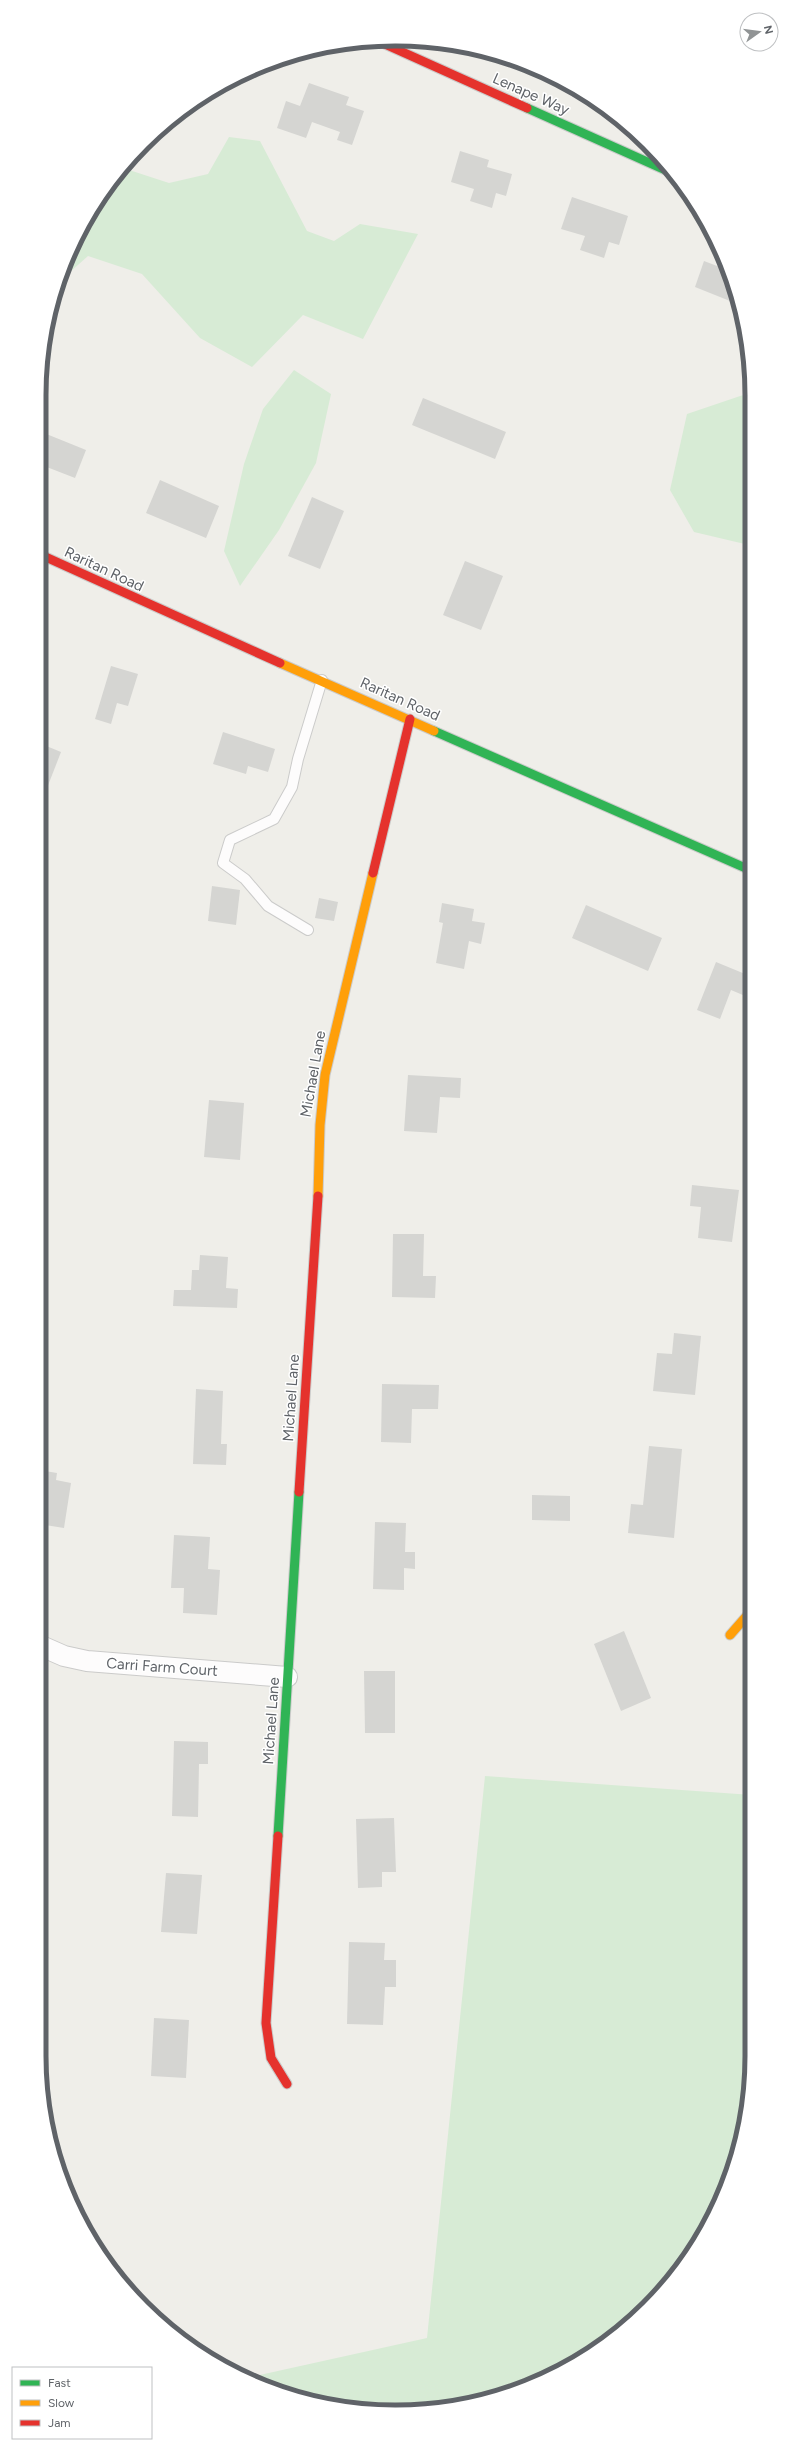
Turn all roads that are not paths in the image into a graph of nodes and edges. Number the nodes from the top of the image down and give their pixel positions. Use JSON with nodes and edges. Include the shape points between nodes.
{"nodes":[{"id":1,"x":390,"y":46,"type":"edge"},
{"id":2,"x":660,"y":168,"type":"edge"},
{"id":3,"x":46,"y":557,"type":"edge"},
{"id":4,"x":322,"y":680,"type":"junction"},
{"id":5,"x":410,"y":718,"type":"junction"},
{"id":6,"x":745,"y":868,"type":"edge"},
{"id":7,"x":308,"y":930,"type":"dead end"},
{"id":8,"x":745,"y":1618,"type":"edge"},
{"id":9,"x":730,"y":1635,"type":"dead end"},
{"id":10,"x":46,"y":1648,"type":"edge"},
{"id":11,"x":288,"y":1677,"type":"junction"},
{"id":12,"x":287,"y":2084,"type":"dead end"}],
"edges":[{"from":1,"to":2,"type":"street","name":"Lenape Way"},
{"from":3,"to":4,"type":"street","name":"Raritan Road","via":[[182,620]]},
{"from":4,"to":5,"type":"street","name":"Raritan Road"},
{"from":4,"to":7,"type":"lane","via":[[292,787],[274,819],[230,840],[223,863],[245,879],[268,906]]},
{"from":5,"to":6,"type":"street","name":"Raritan Road"},
{"from":5,"to":11,"type":"street","name":"Michael Lane","via":[[322,1090],[317,1137],[319,1178]]},
{"from":8,"to":9,"type":"street"},
{"from":10,"to":11,"type":"street","name":"Carri Farm Court","via":[[64,1656],[88,1661]]},
{"from":11,"to":12,"type":"street","name":"Michael Lane","via":[[266,2023],[271,2058]]}]}
